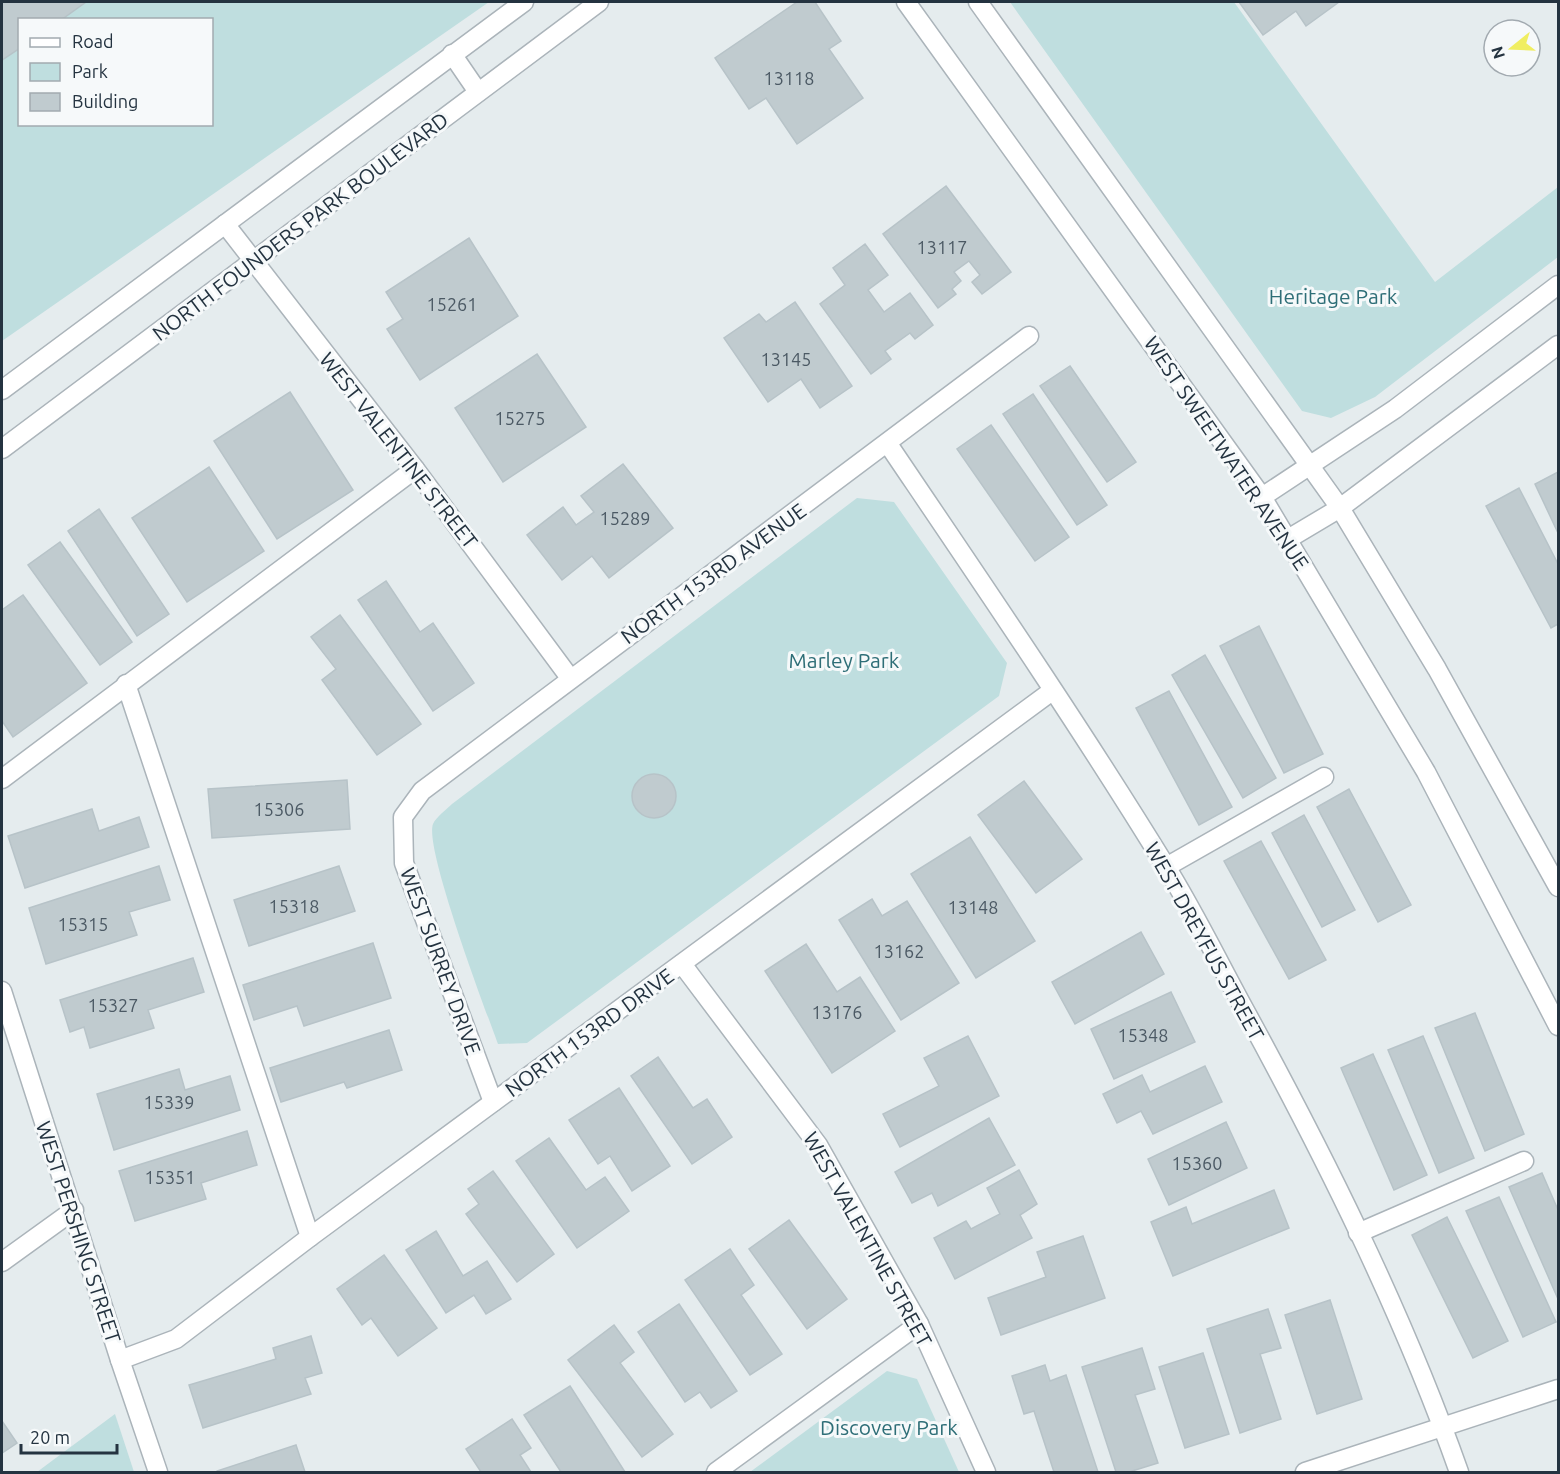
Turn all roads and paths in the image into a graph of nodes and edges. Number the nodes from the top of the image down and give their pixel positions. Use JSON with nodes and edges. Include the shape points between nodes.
{"nodes":[{"id":1,"x":524,"y":2,"type":"edge"},
{"id":2,"x":598,"y":2,"type":"edge"},
{"id":3,"x":906,"y":2,"type":"edge"},
{"id":4,"x":978,"y":2,"type":"edge"},
{"id":5,"x":452,"y":54,"type":"junction"},
{"id":6,"x":478,"y":92,"type":"junction"},
{"id":7,"x":225,"y":224,"type":"junction"},
{"id":8,"x":253,"y":262,"type":"junction"},
{"id":9,"x":1558,"y":285,"type":"edge"},
{"id":10,"x":1029,"y":336,"type":"dead end"},
{"id":11,"x":1558,"y":345,"type":"edge"},
{"id":12,"x":2,"y":390,"type":"edge"},
{"id":13,"x":888,"y":444,"type":"junction"},
{"id":14,"x":2,"y":449,"type":"edge"},
{"id":15,"x":1310,"y":468,"type":"junction"},
{"id":16,"x":416,"y":469,"type":"junction"},
{"id":17,"x":1262,"y":497,"type":"junction"},
{"id":18,"x":1340,"y":508,"type":"junction"},
{"id":19,"x":1288,"y":539,"type":"junction"},
{"id":20,"x":570,"y":678,"type":"junction"},
{"id":21,"x":126,"y":684,"type":"junction"},
{"id":22,"x":1052,"y":691,"type":"junction"},
{"id":23,"x":1324,"y":777,"type":"dead end"},
{"id":24,"x":2,"y":779,"type":"edge"},
{"id":25,"x":403,"y":817,"type":"joint"},
{"id":26,"x":1167,"y":867,"type":"junction"},
{"id":27,"x":1558,"y":887,"type":"edge"},
{"id":28,"x":682,"y":964,"type":"junction"},
{"id":29,"x":3,"y":1003,"type":"edge"},
{"id":30,"x":1558,"y":1026,"type":"edge"},
{"id":31,"x":493,"y":1102,"type":"junction"},
{"id":32,"x":1524,"y":1161,"type":"dead end"},
{"id":33,"x":74,"y":1210,"type":"junction"},
{"id":34,"x":1358,"y":1233,"type":"junction"},
{"id":35,"x":310,"y":1237,"type":"junction"},
{"id":36,"x":2,"y":1262,"type":"edge"},
{"id":37,"x":919,"y":1324,"type":"junction"},
{"id":38,"x":120,"y":1360,"type":"junction"},
{"id":39,"x":1558,"y":1389,"type":"edge"},
{"id":40,"x":1443,"y":1427,"type":"junction"},
{"id":41,"x":158,"y":1473,"type":"edge"},
{"id":42,"x":716,"y":1473,"type":"edge"},
{"id":43,"x":986,"y":1473,"type":"edge"},
{"id":44,"x":1305,"y":1473,"type":"edge"},
{"id":45,"x":1459,"y":1473,"type":"edge"}],
"edges":[{"from":1,"to":5,"type":"street"},
{"from":2,"to":6,"type":"street","name":"NORTH FOUNDERS PARK BOULEVARD"},
{"from":3,"to":17,"type":"street","name":"WEST SWEETWATER AVENUE"},
{"from":4,"to":15,"type":"street"},
{"from":5,"to":6,"type":"street"},
{"from":5,"to":7,"type":"street"},
{"from":6,"to":8,"type":"street","name":"NORTH FOUNDERS PARK BOULEVARD"},
{"from":7,"to":8,"type":"street","name":"WEST VALENTINE STREET"},
{"from":7,"to":12,"type":"street"},
{"from":8,"to":14,"type":"street","name":"NORTH FOUNDERS PARK BOULEVARD"},
{"from":8,"to":16,"type":"street","name":"WEST VALENTINE STREET"},
{"from":9,"to":15,"type":"street"},
{"from":10,"to":13,"type":"street","name":"NORTH 153RD AVENUE"},
{"from":11,"to":18,"type":"street"},
{"from":13,"to":20,"type":"street","name":"NORTH 153RD AVENUE"},
{"from":13,"to":22,"type":"street","name":"WEST DREYFUS STREET"},
{"from":15,"to":17,"type":"street"},
{"from":15,"to":18,"type":"street"},
{"from":16,"to":20,"type":"street","name":"WEST VALENTINE STREET"},
{"from":16,"to":21,"type":"street"},
{"from":17,"to":19,"type":"street","name":"WEST SWEETWATER AVENUE"},
{"from":18,"to":19,"type":"street"},
{"from":18,"to":27,"type":"street","via":[[1437,669]]},
{"from":19,"to":30,"type":"street","name":"WEST SWEETWATER AVENUE","via":[[1426,772]]},
{"from":20,"to":25,"type":"street","name":"NORTH 153RD AVENUE","via":[[422,791]]},
{"from":21,"to":24,"type":"street"},
{"from":21,"to":35,"type":"street"},
{"from":22,"to":26,"type":"street","name":"WEST DREYFUS STREET"},
{"from":22,"to":28,"type":"street","name":"NORTH 153RD DRIVE"},
{"from":23,"to":26,"type":"street"},
{"from":25,"to":31,"type":"street","name":"WEST SURREY DRIVE","via":[[404,863]]},
{"from":26,"to":34,"type":"street","name":"WEST DREYFUS STREET","via":[[1282,1078]]},
{"from":28,"to":31,"type":"street","name":"NORTH 153RD DRIVE"},
{"from":28,"to":37,"type":"street","name":"WEST VALENTINE STREET","via":[[818,1145]]},
{"from":29,"to":33,"type":"street","name":"WEST PERSHING STREET"},
{"from":31,"to":35,"type":"street","name":"NORTH 153RD DRIVE"},
{"from":32,"to":34,"type":"street"},
{"from":33,"to":36,"type":"street"},
{"from":33,"to":38,"type":"street","name":"WEST PERSHING STREET"},
{"from":34,"to":40,"type":"street","name":"WEST DREYFUS STREET"},
{"from":35,"to":38,"type":"street","name":"NORTH 153RD DRIVE","via":[[176,1339]]},
{"from":37,"to":42,"type":"street"},
{"from":37,"to":43,"type":"street","name":"WEST VALENTINE STREET"},
{"from":38,"to":41,"type":"street","name":"WEST PERSHING STREET"},
{"from":39,"to":40,"type":"street"},
{"from":40,"to":44,"type":"street"},
{"from":40,"to":45,"type":"street","name":"WEST DREYFUS STREET"}]}
